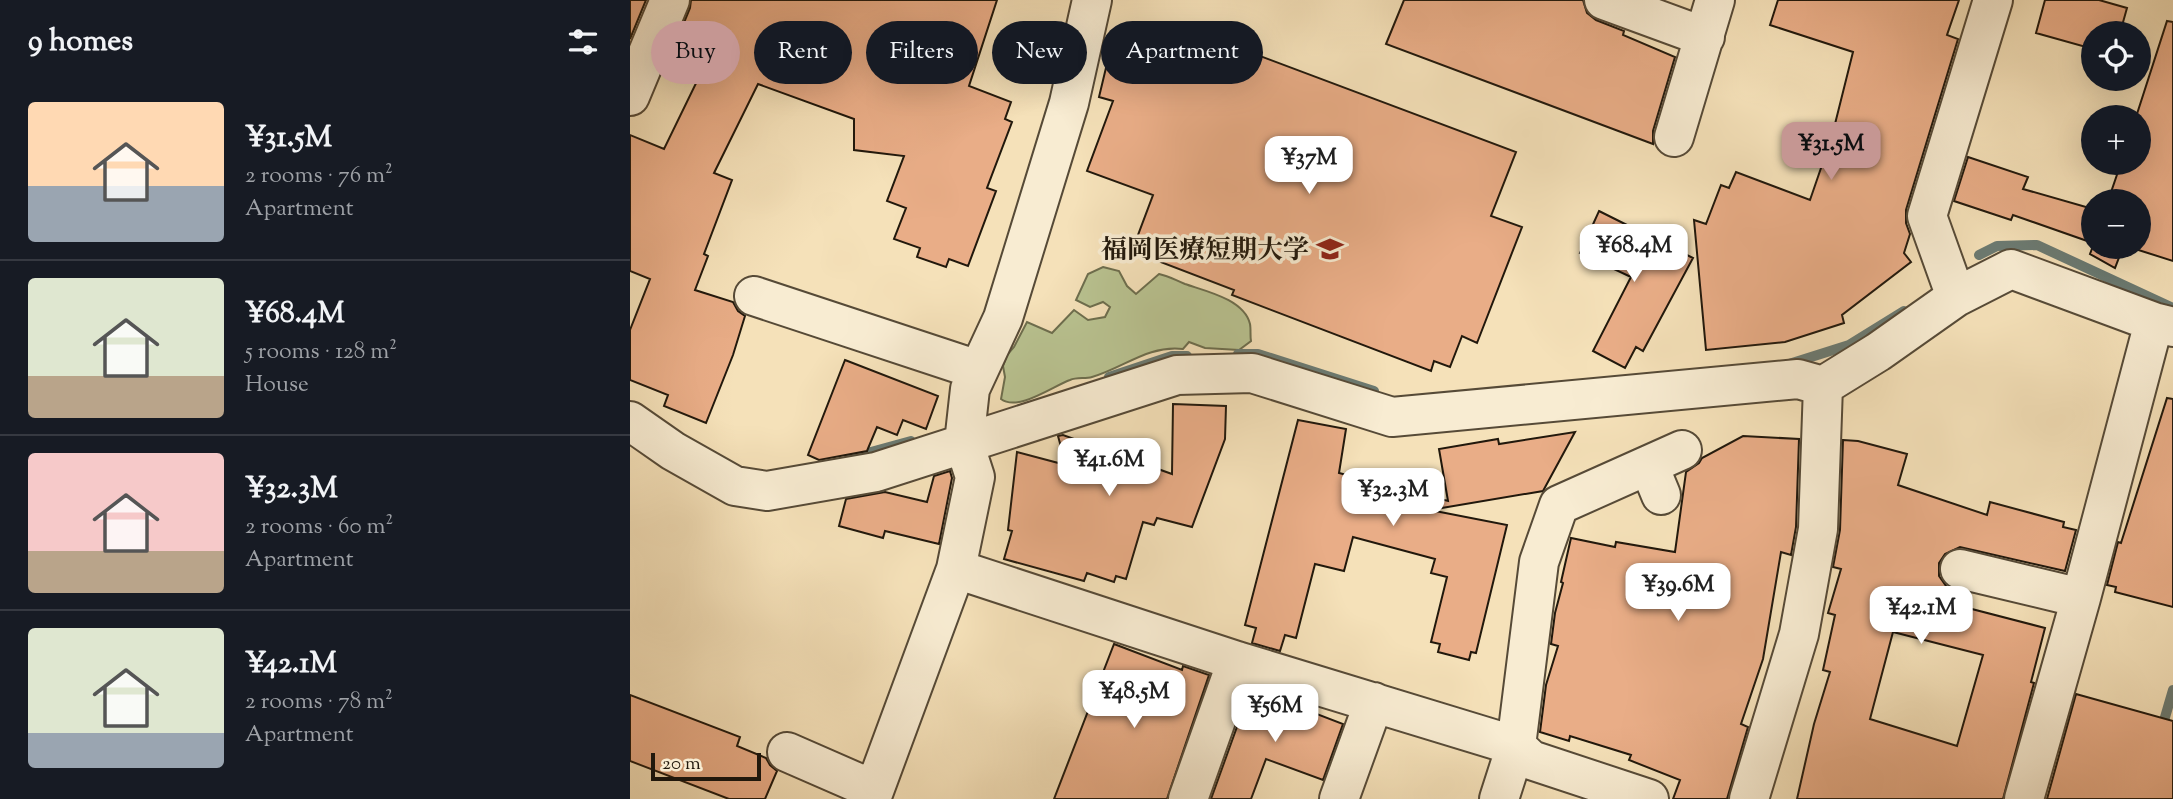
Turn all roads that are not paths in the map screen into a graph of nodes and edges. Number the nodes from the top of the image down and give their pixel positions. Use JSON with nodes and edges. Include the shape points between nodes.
{"nodes":[{"id":1,"x":670,"y":0,"type":"edge"},
{"id":2,"x":1092,"y":0,"type":"edge"},
{"id":3,"x":1604,"y":0,"type":"edge"},
{"id":4,"x":1714,"y":0,"type":"edge"},
{"id":5,"x":1993,"y":0,"type":"edge"},
{"id":6,"x":1705,"y":37,"type":"junction"},
{"id":7,"x":630,"y":96,"type":"edge"},
{"id":8,"x":1674,"y":137,"type":"dead end"},
{"id":9,"x":754,"y":296,"type":"dead end"},
{"id":10,"x":1956,"y":297,"type":"junction"},
{"id":11,"x":2163,"y":324,"type":"edge"},
{"id":12,"x":978,"y":370,"type":"junction"},
{"id":13,"x":1822,"y":386,"type":"junction"},
{"id":14,"x":630,"y":421,"type":"edge"},
{"id":15,"x":964,"y":443,"type":"junction"},
{"id":16,"x":1664,"y":470,"type":"dead end"},
{"id":17,"x":956,"y":569,"type":"junction"},
{"id":18,"x":1960,"y":569,"type":"dead end"},
{"id":19,"x":2081,"y":598,"type":"junction"},
{"id":20,"x":1237,"y":661,"type":"junction"},
{"id":21,"x":1374,"y":702,"type":"junction"},
{"id":22,"x":1516,"y":746,"type":"junction"},
{"id":23,"x":787,"y":752,"type":"dead end"},
{"id":24,"x":873,"y":795,"type":"edge"},
{"id":25,"x":1188,"y":799,"type":"edge"},
{"id":26,"x":1339,"y":799,"type":"edge"},
{"id":27,"x":1499,"y":799,"type":"edge"},
{"id":28,"x":1648,"y":799,"type":"edge"},
{"id":29,"x":1749,"y":799,"type":"edge"},
{"id":30,"x":2024,"y":799,"type":"edge"}],
"edges":[{"from":1,"to":7,"type":"street"},
{"from":2,"to":12,"type":"street","via":[[1061,128],[1003,318]]},
{"from":3,"to":6,"type":"street"},
{"from":4,"to":6,"type":"street"},
{"from":5,"to":10,"type":"street","via":[[1927,215]]},
{"from":6,"to":8,"type":"street"},
{"from":9,"to":12,"type":"street"},
{"from":10,"to":11,"type":"street","via":[[2011,269]]},
{"from":10,"to":13,"type":"street"},
{"from":11,"to":19,"type":"street"},
{"from":12,"to":15,"type":"street","via":[[970,389]]},
{"from":13,"to":15,"type":"street","via":[[1798,379],[1392,417],[1252,373],[1177,375]]},
{"from":13,"to":29,"type":"street","via":[[1816,542],[1799,634]]},
{"from":14,"to":15,"type":"street","via":[[735,486],[767,491],[876,472]]},
{"from":15,"to":17,"type":"street","via":[[975,477]]},
{"from":16,"to":22,"type":"street","via":[[1559,505],[1539,562]]},
{"from":17,"to":20,"type":"street"},
{"from":17,"to":24,"type":"street"},
{"from":18,"to":19,"type":"street"},
{"from":19,"to":30,"type":"street"},
{"from":20,"to":21,"type":"street"},
{"from":20,"to":25,"type":"street"},
{"from":21,"to":22,"type":"street"},
{"from":21,"to":26,"type":"street"},
{"from":22,"to":27,"type":"street"},
{"from":22,"to":28,"type":"street","via":[[1531,760]]},
{"from":23,"to":24,"type":"street"}]}
